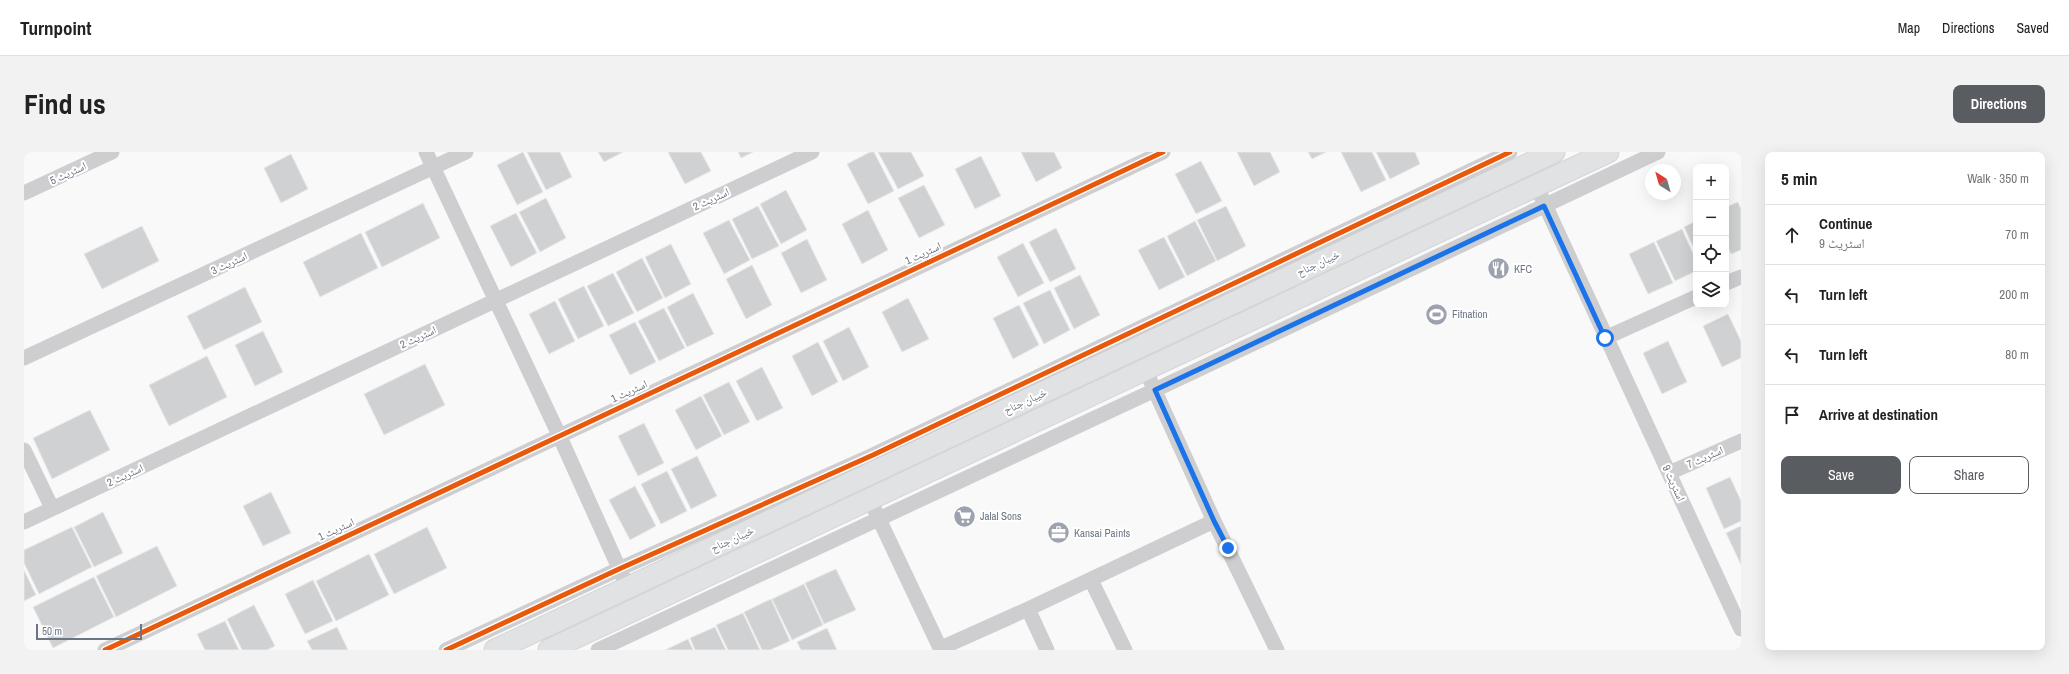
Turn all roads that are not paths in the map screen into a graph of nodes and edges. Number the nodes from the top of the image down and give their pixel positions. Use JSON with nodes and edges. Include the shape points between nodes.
{"nodes":[{"id":1,"x":112,"y":152,"type":"edge"},
{"id":2,"x":426,"y":152,"type":"edge"},
{"id":3,"x":466,"y":152,"type":"edge"},
{"id":4,"x":812,"y":152,"type":"edge"},
{"id":5,"x":1163,"y":152,"type":"edge"},
{"id":6,"x":1510,"y":152,"type":"edge"},
{"id":7,"x":1554,"y":152,"type":"edge"},
{"id":8,"x":1608,"y":152,"type":"edge"},
{"id":9,"x":1658,"y":152,"type":"edge"},
{"id":10,"x":433,"y":168,"type":"junction"},
{"id":11,"x":1536,"y":186,"type":"junction"},
{"id":12,"x":24,"y":193,"type":"edge"},
{"id":13,"x":1544,"y":206,"type":"junction"},
{"id":14,"x":1741,"y":277,"type":"edge"},
{"id":15,"x":1729,"y":282,"type":"edge"},
{"id":16,"x":1693,"y":298,"type":"edge"},
{"id":17,"x":496,"y":301,"type":"junction"},
{"id":18,"x":1605,"y":338,"type":"junction"},
{"id":19,"x":24,"y":358,"type":"edge"},
{"id":20,"x":1145,"y":369,"type":"junction"},
{"id":21,"x":1155,"y":390,"type":"junction"},
{"id":22,"x":559,"y":435,"type":"junction"},
{"id":23,"x":1741,"y":441,"type":"edge"},
{"id":24,"x":24,"y":450,"type":"edge"},
{"id":25,"x":1669,"y":474,"type":"junction"},
{"id":26,"x":870,"y":500,"type":"junction"},
{"id":27,"x":52,"y":508,"type":"junction"},
{"id":28,"x":879,"y":519,"type":"junction"},
{"id":29,"x":1214,"y":521,"type":"junction"},
{"id":30,"x":24,"y":522,"type":"edge"},
{"id":31,"x":619,"y":569,"type":"junction"},
{"id":32,"x":1091,"y":580,"type":"junction"},
{"id":33,"x":628,"y":588,"type":"junction"},
{"id":34,"x":1736,"y":607,"type":"edge"},
{"id":35,"x":1028,"y":610,"type":"junction"},
{"id":36,"x":1741,"y":629,"type":"edge"},
{"id":37,"x":941,"y":649,"type":"edge"},
{"id":38,"x":106,"y":650,"type":"edge"},
{"id":39,"x":446,"y":650,"type":"edge"},
{"id":40,"x":495,"y":650,"type":"edge"},
{"id":41,"x":549,"y":650,"type":"edge"},
{"id":42,"x":598,"y":650,"type":"edge"},
{"id":43,"x":1047,"y":650,"type":"edge"},
{"id":44,"x":1125,"y":650,"type":"edge"},
{"id":45,"x":1277,"y":650,"type":"edge"}],
"edges":[{"from":1,"to":12,"type":"street","name":"اسٹریٹ 5"},
{"from":2,"to":10,"type":"street"},
{"from":3,"to":10,"type":"street","name":"اسٹریٹ 3"},
{"from":4,"to":17,"type":"street","name":"اسٹریٹ 2"},
{"from":5,"to":22,"type":"street","name":"اسٹریٹ 1"},
{"from":6,"to":31,"type":"street","via":[[873,455]]},
{"from":7,"to":33,"type":"main road","name":"خیبان جناح"},
{"from":8,"to":11,"type":"main road","name":"خیبان جناح"},
{"from":9,"to":13,"type":"street"},
{"from":10,"to":17,"type":"street"},
{"from":10,"to":19,"type":"street","name":"اسٹریٹ 3"},
{"from":11,"to":13,"type":"street","name":"اسٹریٹ 9"},
{"from":11,"to":20,"type":"main road","name":"خیبان جناح"},
{"from":13,"to":18,"type":"street","name":"اسٹریٹ 9"},
{"from":13,"to":21,"type":"street"},
{"from":14,"to":15,"type":"street"},
{"from":16,"to":18,"type":"street"},
{"from":17,"to":22,"type":"street"},
{"from":17,"to":27,"type":"street","name":"اسٹریٹ 2"},
{"from":18,"to":25,"type":"street","name":"اسٹریٹ 9"},
{"from":20,"to":21,"type":"street"},
{"from":20,"to":26,"type":"main road","name":"خیبان جناح"},
{"from":21,"to":28,"type":"street"},
{"from":21,"to":29,"type":"street"},
{"from":22,"to":31,"type":"street"},
{"from":22,"to":38,"type":"street","name":"اسٹریٹ 1"},
{"from":23,"to":25,"type":"street","name":"اسٹریٹ 7"},
{"from":24,"to":27,"type":"street"},
{"from":25,"to":34,"type":"street","name":"اسٹریٹ 9"},
{"from":26,"to":28,"type":"street"},
{"from":26,"to":41,"type":"main road","name":"خیبان جناح"},
{"from":27,"to":30,"type":"street","name":"اسٹریٹ 2"},
{"from":28,"to":37,"type":"street"},
{"from":28,"to":42,"type":"street"},
{"from":29,"to":32,"type":"street"},
{"from":29,"to":45,"type":"street"},
{"from":31,"to":33,"type":"street"},
{"from":31,"to":39,"type":"street"},
{"from":32,"to":35,"type":"street"},
{"from":32,"to":44,"type":"street"},
{"from":33,"to":40,"type":"main road","name":"خیبان جناح"},
{"from":34,"to":36,"type":"street","name":"اسٹریٹ 9"},
{"from":35,"to":37,"type":"street"},
{"from":35,"to":43,"type":"street"}]}
